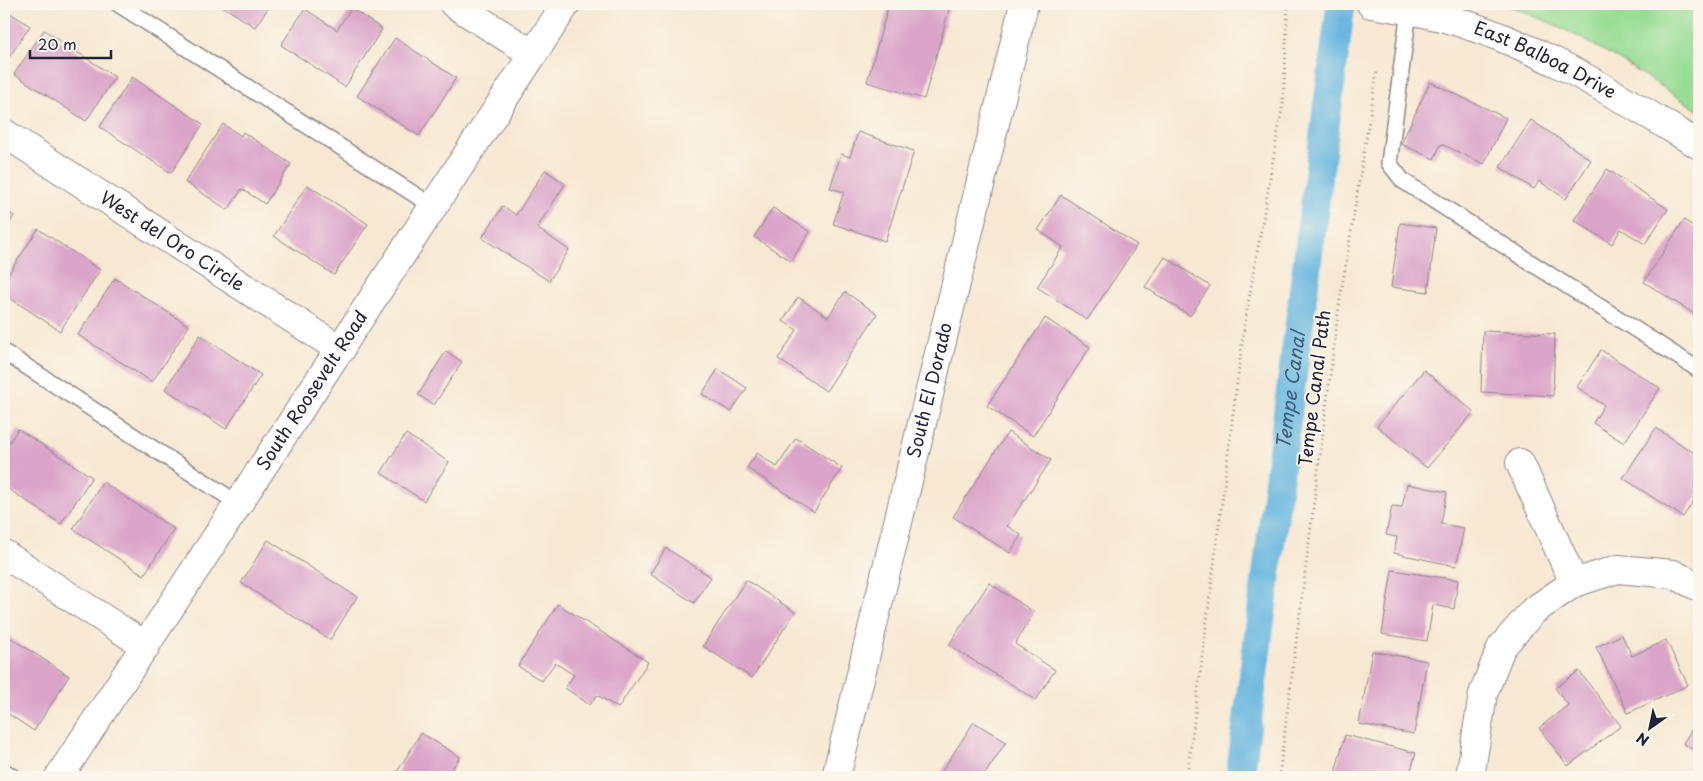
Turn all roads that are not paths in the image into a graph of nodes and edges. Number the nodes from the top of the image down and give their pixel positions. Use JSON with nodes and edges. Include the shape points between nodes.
{"nodes":[{"id":1,"x":118,"y":4,"type":"edge"},
{"id":2,"x":454,"y":4,"type":"edge"},
{"id":3,"x":566,"y":4,"type":"edge"},
{"id":4,"x":1024,"y":4,"type":"edge"},
{"id":5,"x":1374,"y":4,"type":"edge"},
{"id":6,"x":1409,"y":10,"type":"junction"},
{"id":7,"x":533,"y":54,"type":"junction"},
{"id":8,"x":4,"y":133,"type":"edge"},
{"id":9,"x":1699,"y":144,"type":"edge"},
{"id":10,"x":434,"y":207,"type":"junction"},
{"id":11,"x":341,"y":350,"type":"junction"},
{"id":12,"x":4,"y":352,"type":"edge"},
{"id":13,"x":1699,"y":370,"type":"edge"},
{"id":14,"x":1520,"y":463,"type":"dead end"},
{"id":15,"x":239,"y":504,"type":"junction"},
{"id":16,"x":4,"y":554,"type":"edge"},
{"id":17,"x":1574,"y":583,"type":"junction"},
{"id":18,"x":1699,"y":587,"type":"edge"},
{"id":19,"x":146,"y":646,"type":"junction"},
{"id":20,"x":4,"y":771,"type":"edge"},
{"id":21,"x":14,"y":777,"type":"edge"},
{"id":22,"x":59,"y":777,"type":"edge"},
{"id":23,"x":836,"y":777,"type":"edge"},
{"id":24,"x":1470,"y":777,"type":"edge"}],
"edges":[{"from":1,"to":10,"type":"lane"},
{"from":2,"to":7,"type":"street"},
{"from":3,"to":7,"type":"street","name":"South Roosevelt Road"},
{"from":4,"to":23,"type":"street","name":"South El Dorado"},
{"from":5,"to":6,"type":"street","name":"East Balboa Drive"},
{"from":6,"to":9,"type":"street","name":"East Balboa Drive","via":[[1446,18],[1514,43],[1591,80]]},
{"from":6,"to":13,"type":"lane","via":[[1389,162],[1403,181]]},
{"from":7,"to":10,"type":"street","name":"South Roosevelt Road"},
{"from":8,"to":11,"type":"street","name":"West del Oro Circle"},
{"from":10,"to":11,"type":"street","name":"South Roosevelt Road"},
{"from":11,"to":15,"type":"street","name":"South Roosevelt Road"},
{"from":12,"to":15,"type":"lane"},
{"from":14,"to":17,"type":"street"},
{"from":15,"to":19,"type":"street","name":"South Roosevelt Road"},
{"from":16,"to":19,"type":"street"},
{"from":17,"to":18,"type":"street","via":[[1618,569],[1673,574]]},
{"from":17,"to":24,"type":"street","via":[[1533,611],[1501,648],[1483,694]]},
{"from":19,"to":22,"type":"street","name":"South Roosevelt Road"},
{"from":20,"to":21,"type":"lane"}]}
